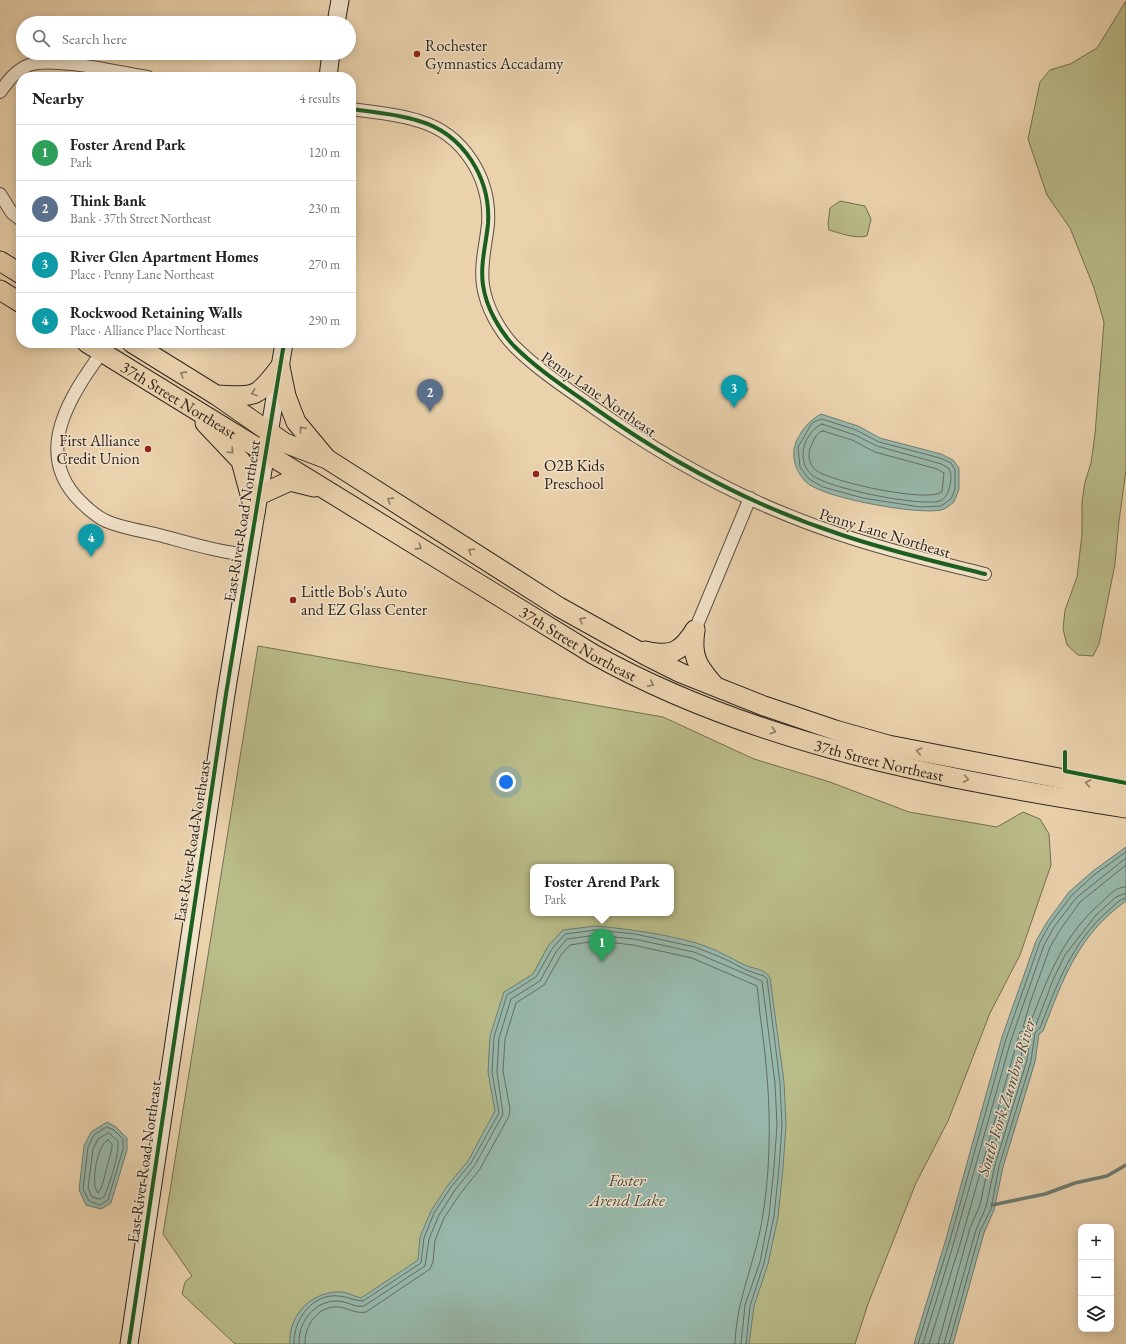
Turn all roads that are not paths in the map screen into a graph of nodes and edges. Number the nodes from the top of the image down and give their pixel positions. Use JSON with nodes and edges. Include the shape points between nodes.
{"nodes":[{"id":1,"x":340,"y":0,"type":"edge"},
{"id":2,"x":337,"y":16,"type":"edge"},
{"id":3,"x":331,"y":60,"type":"edge"},
{"id":4,"x":17,"y":72,"type":"edge"},
{"id":5,"x":116,"y":72,"type":"edge"},
{"id":6,"x":329,"y":72,"type":"edge"},
{"id":7,"x":16,"y":73,"type":"edge"},
{"id":8,"x":0,"y":92,"type":"edge"},
{"id":9,"x":356,"y":110,"type":"edge"},
{"id":10,"x":0,"y":194,"type":"edge"},
{"id":11,"x":16,"y":216,"type":"edge"},
{"id":12,"x":0,"y":261,"type":"edge"},
{"id":13,"x":16,"y":271,"type":"edge"},
{"id":14,"x":0,"y":290,"type":"edge"},
{"id":15,"x":16,"y":300,"type":"edge"},
{"id":16,"x":94,"y":348,"type":"edge"},
{"id":17,"x":141,"y":348,"type":"edge"},
{"id":18,"x":283,"y":348,"type":"edge"},
{"id":19,"x":280,"y":367,"type":"junction"},
{"id":20,"x":216,"y":395,"type":"junction"},
{"id":21,"x":196,"y":411,"type":"junction"},
{"id":22,"x":269,"y":432,"type":"junction"},
{"id":23,"x":266,"y":453,"type":"junction"},
{"id":24,"x":326,"y":459,"type":"junction"},
{"id":25,"x":330,"y":492,"type":"junction"},
{"id":26,"x":259,"y":495,"type":"junction"},
{"id":27,"x":750,"y":498,"type":"junction"},
{"id":28,"x":255,"y":513,"type":"junction"},
{"id":29,"x":248,"y":555,"type":"junction"},
{"id":30,"x":985,"y":574,"type":"dead end"},
{"id":31,"x":695,"y":630,"type":"junction"},
{"id":32,"x":608,"y":634,"type":"junction"},
{"id":33,"x":717,"y":687,"type":"junction"},
{"id":34,"x":1126,"y":791,"type":"edge"},
{"id":35,"x":1126,"y":808,"type":"edge"},
{"id":36,"x":129,"y":1344,"type":"edge"}],
"edges":[{"from":1,"to":2,"type":"street"},
{"from":3,"to":6,"type":"street"},
{"from":4,"to":5,"type":"street","via":[[39,62]]},
{"from":7,"to":8,"type":"street"},
{"from":9,"to":27,"type":"street","name":"Penny Lane Northeast","via":[[405,117],[432,125],[454,141],[474,163],[486,189],[488,205],[482,269],[485,296],[496,321],[514,346],[612,421],[678,462]]},
{"from":10,"to":11,"type":"street"},
{"from":12,"to":13,"type":"main road"},
{"from":14,"to":15,"type":"main road"},
{"from":16,"to":21,"type":"main road","name":"37th Street Northeast"},
{"from":16,"to":29,"type":"street","via":[[67,405],[57,444],[59,463],[68,489],[86,507],[106,521],[213,549]]},
{"from":20,"to":17,"type":"main road","name":"37th Street Northeast","one_way":true},
{"from":18,"to":19,"type":"street","name":"East River Road Northeast"},
{"from":19,"to":20,"type":"main road","one_way":true,"via":[[266,386],[257,393]]},
{"from":19,"to":22,"type":"street","name":"East River Road Northeast"},
{"from":24,"to":19,"type":"main road","one_way":true,"via":[[296,422],[286,396]]},
{"from":20,"to":22,"type":"main road","name":"37th Street Northeast"},
{"from":21,"to":23,"type":"main road","name":"37th Street Northeast"},
{"from":21,"to":28,"type":"main road","one_way":true,"via":[[240,461]]},
{"from":22,"to":23,"type":"street","name":"East River Road Northeast"},
{"from":22,"to":24,"type":"main road","name":"37th Street Northeast","via":[[285,443]]},
{"from":23,"to":25,"type":"main road","name":"37th Street Northeast"},
{"from":23,"to":26,"type":"street","name":"East River Road Northeast"},
{"from":32,"to":24,"type":"main road","name":"37th Street Northeast","one_way":true,"via":[[559,607]]},
{"from":25,"to":26,"type":"main road","via":[[290,481]]},
{"from":25,"to":35,"type":"main road","name":"37th Street Northeast","one_way":true,"via":[[624,672],[718,712],[836,752],[897,766]]},
{"from":26,"to":28,"type":"street","name":"East River Road Northeast"},
{"from":27,"to":30,"type":"street","name":"Penny Lane Northeast","via":[[841,535]]},
{"from":27,"to":31,"type":"street"},
{"from":28,"to":29,"type":"street","name":"East River Road Northeast"},
{"from":29,"to":36,"type":"street","name":"East River Road Northeast"},
{"from":31,"to":32,"type":"main road","via":[[685,645],[665,653],[644,651]]},
{"from":31,"to":33,"type":"main road","via":[[693,652],[696,661]]},
{"from":32,"to":33,"type":"main road","name":"37th Street Northeast","via":[[654,659]]},
{"from":34,"to":33,"type":"main road","name":"37th Street Northeast","one_way":true,"via":[[888,745],[771,709]]}]}
